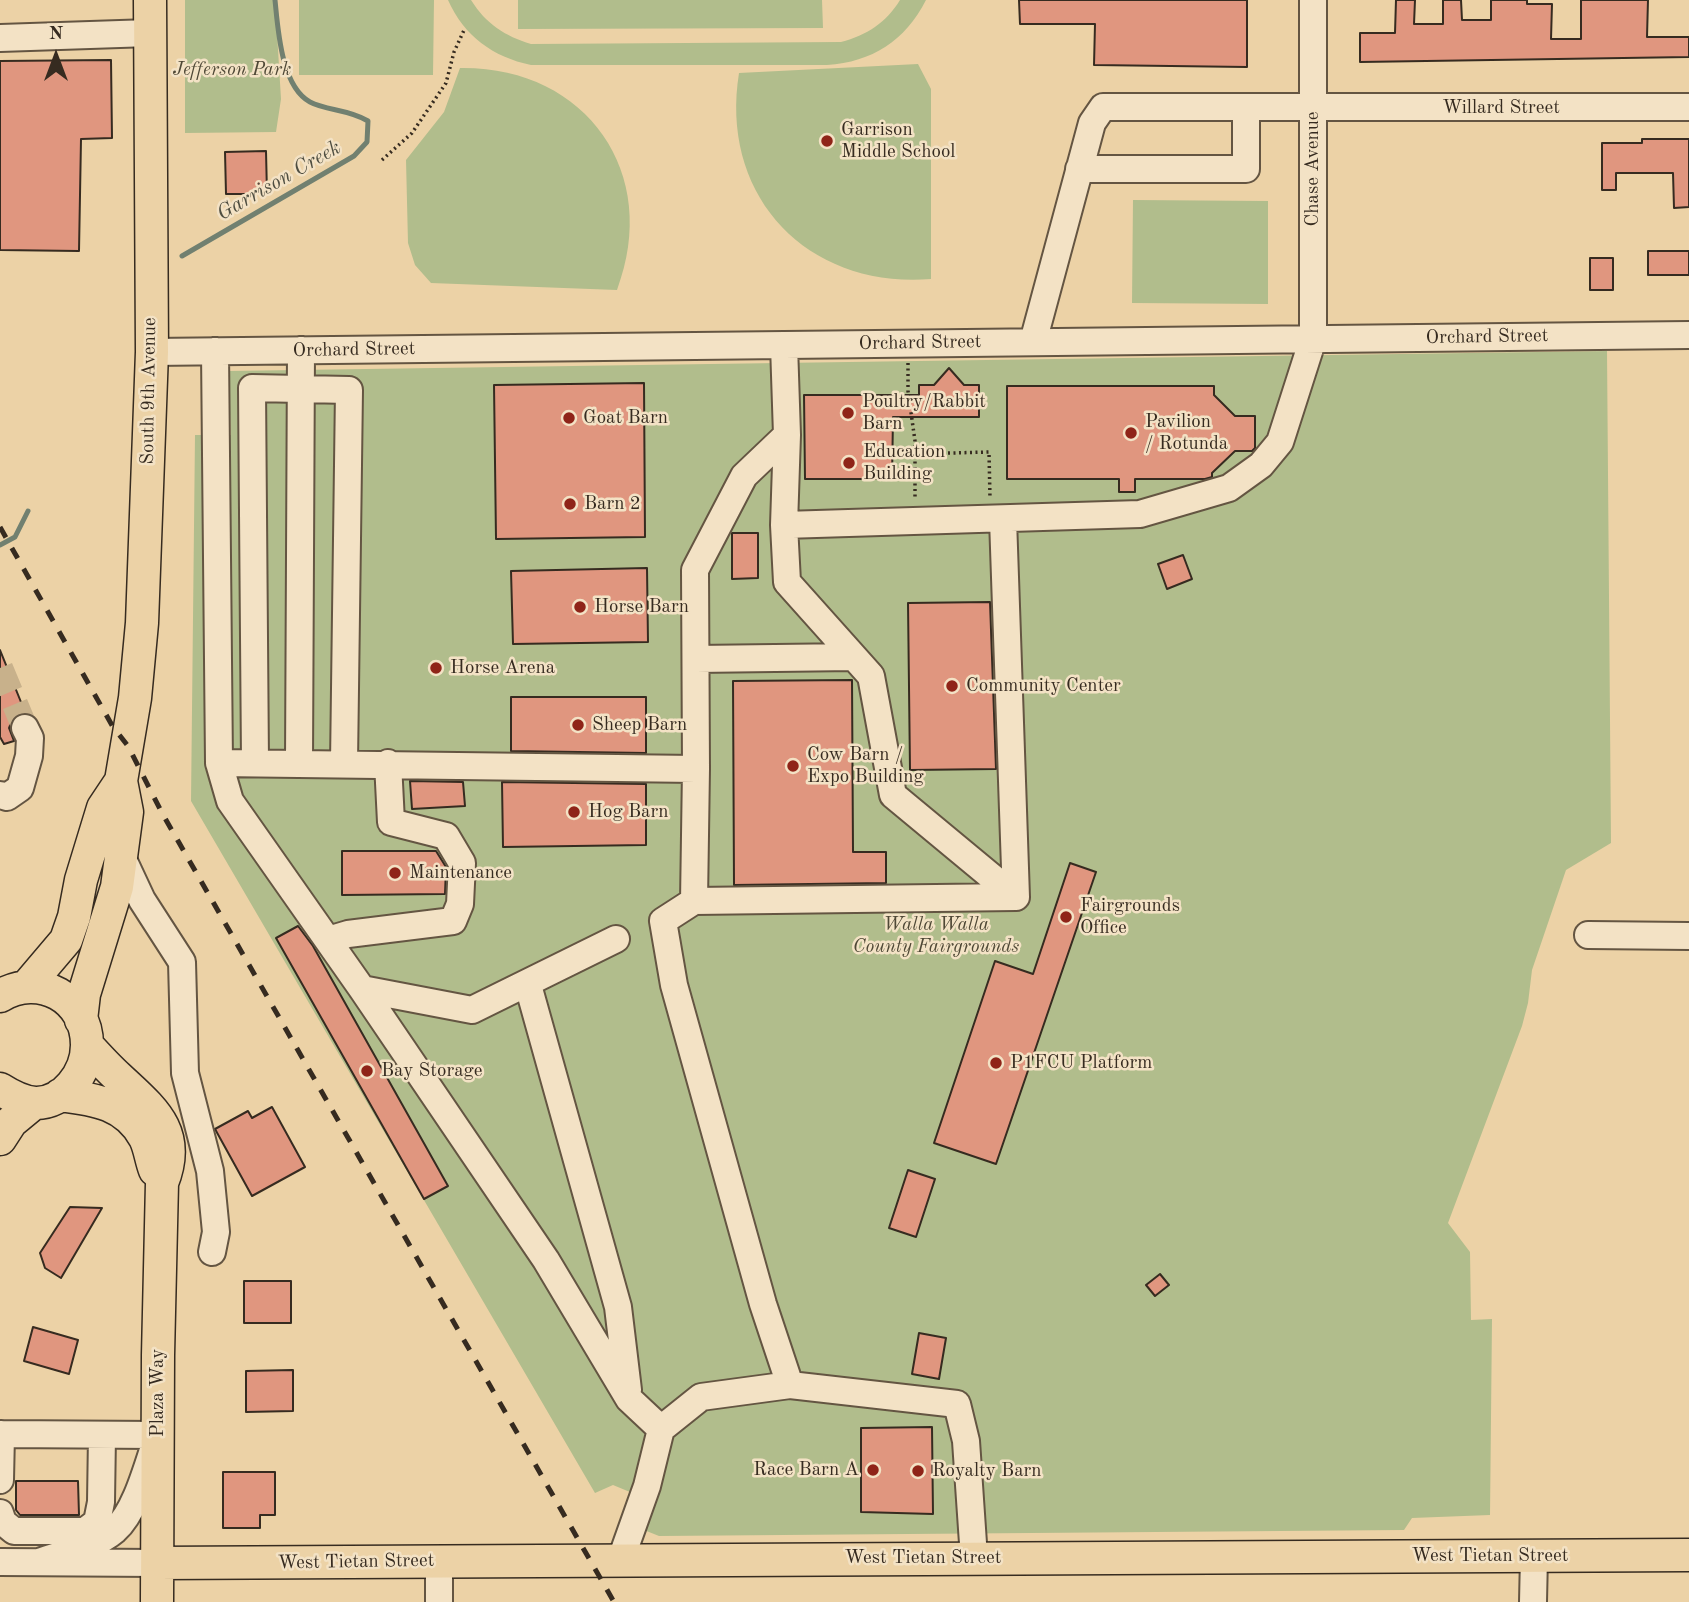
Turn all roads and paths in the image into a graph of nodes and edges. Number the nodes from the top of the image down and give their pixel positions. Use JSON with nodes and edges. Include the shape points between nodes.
{"nodes":[{"id":1,"x":150,"y":0,"type":"edge"},
{"id":2,"x":1313,"y":0,"type":"edge"},
{"id":3,"x":465,"y":28,"type":"dead end"},
{"id":4,"x":150,"y":33,"type":"junction"},
{"id":5,"x":0,"y":38,"type":"edge"},
{"id":6,"x":1689,"y":107,"type":"edge"},
{"id":7,"x":1246,"y":108,"type":"junction"},
{"id":8,"x":1313,"y":108,"type":"junction"},
{"id":9,"x":382,"y":160,"type":"dead end"},
{"id":10,"x":1079,"y":169,"type":"junction"},
{"id":11,"x":1689,"y":335,"type":"edge"},
{"id":12,"x":1313,"y":339,"type":"junction"},
{"id":13,"x":1033,"y":342,"type":"junction"},
{"id":14,"x":908,"y":344,"type":"junction"},
{"id":15,"x":784,"y":345,"type":"junction"},
{"id":16,"x":301,"y":350,"type":"junction"},
{"id":17,"x":215,"y":351,"type":"junction"},
{"id":18,"x":152,"y":352,"type":"junction"},
{"id":19,"x":300,"y":389,"type":"junction"},
{"id":20,"x":786,"y":435,"type":"junction"},
{"id":21,"x":915,"y":454,"type":"junction"},
{"id":22,"x":997,"y":519,"type":"junction"},
{"id":23,"x":915,"y":522,"type":"junction"},
{"id":24,"x":784,"y":526,"type":"junction"},
{"id":25,"x":854,"y":657,"type":"junction"},
{"id":26,"x":696,"y":659,"type":"junction"},
{"id":27,"x":25,"y":728,"type":"tunnel mouth"},
{"id":28,"x":256,"y":762,"type":"junction"},
{"id":29,"x":299,"y":762,"type":"junction"},
{"id":30,"x":219,"y":763,"type":"junction"},
{"id":31,"x":344,"y":763,"type":"junction"},
{"id":32,"x":388,"y":764,"type":"junction"},
{"id":33,"x":696,"y":769,"type":"junction"},
{"id":34,"x":121,"y":781,"type":"junction"},
{"id":35,"x":7,"y":791,"type":"edge"},
{"id":36,"x":121,"y":855,"type":"junction"},
{"id":37,"x":1016,"y":897,"type":"junction"},
{"id":38,"x":694,"y":901,"type":"junction"},
{"id":39,"x":1588,"y":935,"type":"dead end"},
{"id":40,"x":1689,"y":936,"type":"edge"},
{"id":41,"x":616,"y":939,"type":"dead end"},
{"id":42,"x":328,"y":940,"type":"junction"},
{"id":43,"x":527,"y":985,"type":"junction"},
{"id":44,"x":362,"y":989,"type":"junction"},
{"id":45,"x":13,"y":991,"type":"edge"},
{"id":46,"x":84,"y":1032,"type":"junction"},
{"id":47,"x":0,"y":1090,"type":"edge"},
{"id":48,"x":47,"y":1099,"type":"junction"},
{"id":49,"x":0,"y":1139,"type":"edge"},
{"id":50,"x":205,"y":1154,"type":"junction"},
{"id":51,"x":165,"y":1170,"type":"junction"},
{"id":52,"x":212,"y":1252,"type":"dead end"},
{"id":53,"x":790,"y":1385,"type":"junction"},
{"id":54,"x":629,"y":1399,"type":"junction"},
{"id":55,"x":661,"y":1429,"type":"junction"},
{"id":56,"x":1,"y":1434,"type":"edge"},
{"id":57,"x":102,"y":1435,"type":"junction"},
{"id":58,"x":158,"y":1435,"type":"junction"},
{"id":59,"x":0,"y":1480,"type":"edge"},
{"id":60,"x":0,"y":1513,"type":"edge"},
{"id":61,"x":1689,"y":1555,"type":"edge"},
{"id":62,"x":1534,"y":1556,"type":"junction"},
{"id":63,"x":974,"y":1558,"type":"junction"},
{"id":64,"x":621,"y":1559,"type":"junction"},
{"id":65,"x":439,"y":1561,"type":"junction"},
{"id":66,"x":0,"y":1562,"type":"edge"},
{"id":67,"x":38,"y":1562,"type":"junction"},
{"id":68,"x":158,"y":1563,"type":"junction"},
{"id":69,"x":157,"y":1602,"type":"edge"},
{"id":70,"x":439,"y":1602,"type":"edge"},
{"id":71,"x":1533,"y":1602,"type":"edge"}],
"edges":[{"from":1,"to":4,"type":"main road","name":"South 9th Avenue"},
{"from":2,"to":8,"type":"street","name":"Chase Avenue"},
{"from":3,"to":9,"type":"path","via":[[446,83],[412,133]]},
{"from":4,"to":5,"type":"street"},
{"from":4,"to":18,"type":"main road","name":"South 9th Avenue"},
{"from":6,"to":8,"type":"street","name":"Willard Street"},
{"from":7,"to":8,"type":"street","name":"Willard Street"},
{"from":7,"to":10,"type":"street","name":"Willard Street","via":[[1102,107],[1092,123]]},
{"from":7,"to":10,"type":"street","via":[[1246,169]]},
{"from":8,"to":12,"type":"street","name":"Chase Avenue"},
{"from":10,"to":13,"type":"street"},
{"from":11,"to":12,"type":"street","name":"Orchard Street"},
{"from":12,"to":13,"type":"street","name":"Orchard Street"},
{"from":12,"to":22,"type":"street","name":"Chase Avenue","via":[[1280,442],[1261,465],[1228,488],[1140,514]]},
{"from":13,"to":14,"type":"street","name":"Orchard Street"},
{"from":14,"to":15,"type":"street","name":"Orchard Street"},
{"from":14,"to":21,"type":"path"},
{"from":15,"to":16,"type":"street","name":"Orchard Street"},
{"from":15,"to":20,"type":"street"},
{"from":16,"to":17,"type":"street","name":"Orchard Street"},
{"from":16,"to":19,"type":"street"},
{"from":17,"to":18,"type":"street","name":"Orchard Street"},
{"from":17,"to":30,"type":"street"},
{"from":18,"to":34,"type":"main road","name":"South 9th Avenue","via":[[142,623]]},
{"from":19,"to":28,"type":"street","via":[[252,388]]},
{"from":19,"to":29,"type":"street"},
{"from":19,"to":31,"type":"street","via":[[349,390]]},
{"from":20,"to":24,"type":"street"},
{"from":20,"to":26,"type":"street","via":[[744,476],[695,570]]},
{"from":21,"to":22,"type":"path","via":[[989,452]]},
{"from":21,"to":23,"type":"path"},
{"from":22,"to":23,"type":"street","name":"Chase Avenue"},
{"from":22,"to":37,"type":"street"},
{"from":23,"to":24,"type":"street","name":"Chase Avenue"},
{"from":24,"to":25,"type":"street","via":[[787,582]]},
{"from":25,"to":26,"type":"street"},
{"from":25,"to":37,"type":"street","via":[[871,676],[894,795]]},
{"from":26,"to":33,"type":"street"},
{"from":27,"to":35,"type":"street","via":[[30,738],[29,756]]},
{"from":28,"to":29,"type":"street"},
{"from":28,"to":30,"type":"street"},
{"from":29,"to":31,"type":"street"},
{"from":30,"to":42,"type":"street","via":[[230,801]]},
{"from":31,"to":32,"type":"street"},
{"from":32,"to":33,"type":"street"},
{"from":32,"to":42,"type":"street","via":[[391,822],[446,836],[462,863],[460,904],[453,921]]},
{"from":33,"to":38,"type":"street"},
{"from":34,"to":36,"type":"main road","name":"South 9th Avenue","via":[[127,812]]},
{"from":34,"to":45,"type":"main road","name":"South 9th Avenue","via":[[103,807],[66,940]]},
{"from":36,"to":46,"type":"main road","name":"South 9th Avenue","via":[[117,887],[84,994]]},
{"from":36,"to":50,"type":"street","via":[[142,900],[181,962],[185,1073]]},
{"from":37,"to":38,"type":"street"},
{"from":38,"to":53,"type":"street","via":[[663,920],[674,985]]},
{"from":39,"to":40,"type":"street"},
{"from":41,"to":43,"type":"street"},
{"from":42,"to":44,"type":"street"},
{"from":43,"to":44,"type":"street","via":[[472,1010]]},
{"from":43,"to":54,"type":"street","via":[[618,1307]]},
{"from":44,"to":54,"type":"street","via":[[545,1260]]},
{"from":45,"to":46,"type":"main road","name":"Plaza Way","via":[[51,989],[62,996]]},
{"from":46,"to":48,"type":"main road","name":"South 9th Avenue","via":[[86,1057],[80,1074]]},
{"from":46,"to":51,"type":"main road","name":"Plaza Way","via":[[112,1072],[151,1107],[164,1129]]},
{"from":47,"to":48,"type":"main road","name":"Plaza Way","via":[[22,1101]]},
{"from":48,"to":49,"type":"main road","name":"South 9th Avenue","via":[[11,1122]]},
{"from":48,"to":51,"type":"main road","name":"Plaza Way","via":[[95,1099],[122,1111],[147,1140],[153,1166]]},
{"from":50,"to":51,"type":"street"},
{"from":50,"to":52,"type":"street","via":[[216,1232]]},
{"from":51,"to":58,"type":"main road","name":"Plaza Way"},
{"from":53,"to":55,"type":"street","via":[[701,1397]]},
{"from":53,"to":63,"type":"street","via":[[957,1404],[966,1441]]},
{"from":54,"to":55,"type":"street"},
{"from":55,"to":64,"type":"street"},
{"from":56,"to":57,"type":"street"},
{"from":56,"to":59,"type":"street"},
{"from":57,"to":58,"type":"street"},
{"from":57,"to":60,"type":"street","via":[[97,1522],[85,1531],[14,1531],[2,1522]]},
{"from":58,"to":67,"type":"street","via":[[132,1505],[115,1530],[91,1544]]},
{"from":58,"to":68,"type":"main road","name":"Plaza Way"},
{"from":61,"to":62,"type":"main road","name":"West Tietan Street"},
{"from":62,"to":63,"type":"main road","name":"West Tietan Street"},
{"from":62,"to":71,"type":"street"},
{"from":63,"to":64,"type":"main road","name":"West Tietan Street"},
{"from":64,"to":65,"type":"main road","name":"West Tietan Street"},
{"from":65,"to":68,"type":"main road","name":"West Tietan Street"},
{"from":65,"to":70,"type":"street"},
{"from":66,"to":67,"type":"street"},
{"from":67,"to":68,"type":"street"},
{"from":68,"to":69,"type":"main road","name":"Plaza Way"}]}
